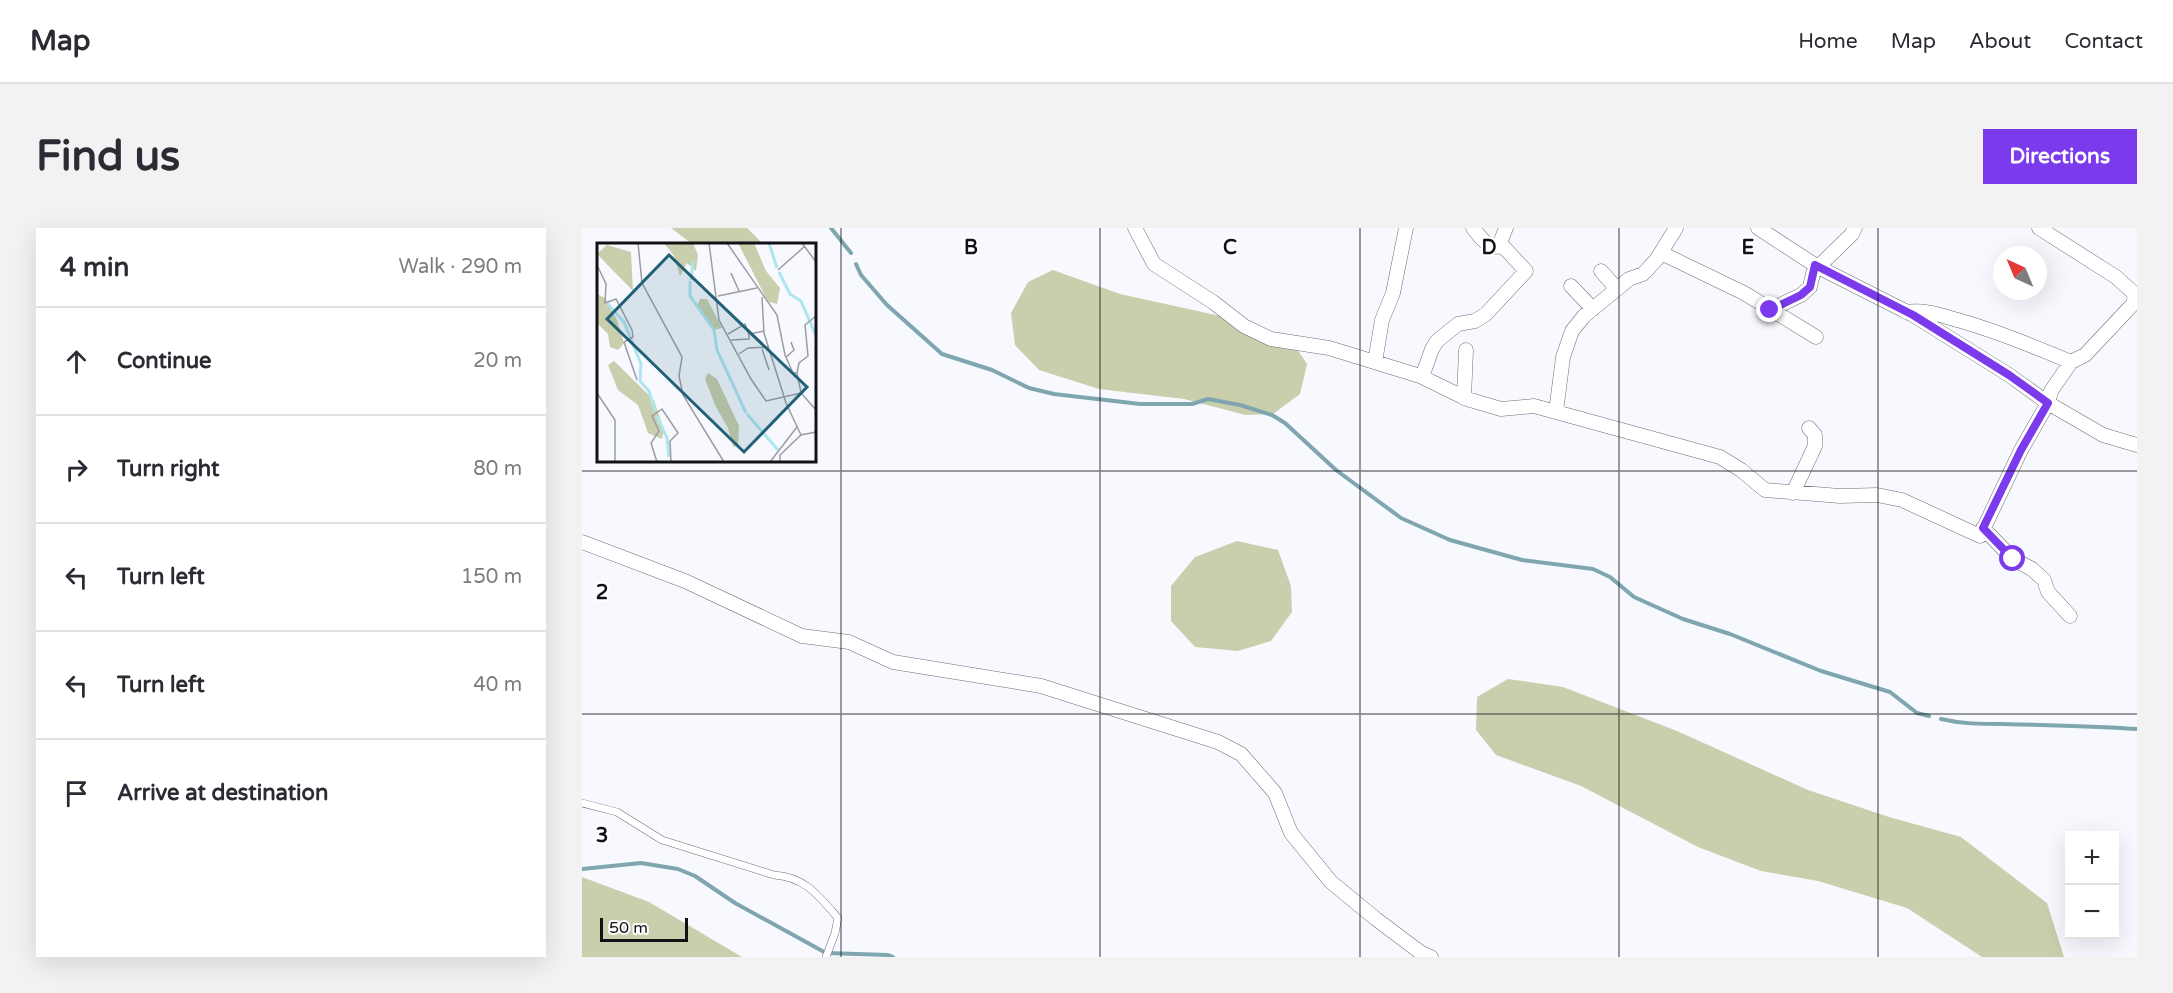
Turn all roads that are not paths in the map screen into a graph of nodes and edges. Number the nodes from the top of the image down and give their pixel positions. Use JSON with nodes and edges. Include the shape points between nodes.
{"nodes":[{"id":1,"x":1135,"y":228,"type":"edge"},
{"id":2,"x":1406,"y":228,"type":"edge"},
{"id":3,"x":1473,"y":228,"type":"edge"},
{"id":4,"x":1506,"y":228,"type":"edge"},
{"id":5,"x":1676,"y":228,"type":"edge"},
{"id":6,"x":1758,"y":228,"type":"edge"},
{"id":7,"x":1855,"y":228,"type":"edge"},
{"id":8,"x":2039,"y":228,"type":"edge"},
{"id":9,"x":1503,"y":246,"type":"junction"},
{"id":10,"x":1661,"y":253,"type":"junction"},
{"id":11,"x":1817,"y":266,"type":"junction"},
{"id":12,"x":1601,"y":271,"type":"dead end"},
{"id":13,"x":1571,"y":286,"type":"dead end"},
{"id":14,"x":1617,"y":289,"type":"junction"},
{"id":15,"x":2136,"y":296,"type":"edge"},
{"id":16,"x":1593,"y":309,"type":"junction"},
{"id":17,"x":1770,"y":310,"type":"junction"},
{"id":18,"x":1906,"y":312,"type":"junction"},
{"id":19,"x":1816,"y":337,"type":"dead end"},
{"id":20,"x":1466,"y":350,"type":"dead end"},
{"id":21,"x":1375,"y":362,"type":"junction"},
{"id":22,"x":2071,"y":362,"type":"junction"},
{"id":23,"x":1422,"y":377,"type":"junction"},
{"id":24,"x":1464,"y":398,"type":"junction"},
{"id":25,"x":2048,"y":403,"type":"junction"},
{"id":26,"x":1556,"y":412,"type":"junction"},
{"id":27,"x":1809,"y":428,"type":"dead end"},
{"id":28,"x":2137,"y":445,"type":"edge"},
{"id":29,"x":1793,"y":493,"type":"junction"},
{"id":30,"x":1983,"y":528,"type":"junction"},
{"id":31,"x":582,"y":542,"type":"edge"},
{"id":32,"x":2070,"y":616,"type":"dead end"},
{"id":33,"x":582,"y":803,"type":"edge"},
{"id":34,"x":826,"y":957,"type":"edge"},
{"id":35,"x":1431,"y":957,"type":"edge"}],
"edges":[{"from":1,"to":21,"type":"street","via":[[1154,264],[1244,326],[1270,339],[1329,348]]},
{"from":2,"to":21,"type":"street"},
{"from":3,"to":9,"type":"street","via":[[1488,246]]},
{"from":4,"to":9,"type":"street","via":[[1500,243]]},
{"from":5,"to":10,"type":"street"},
{"from":6,"to":11,"type":"street"},
{"from":7,"to":11,"type":"street"},
{"from":8,"to":15,"type":"street","via":[[2116,277]]},
{"from":9,"to":23,"type":"street","via":[[1526,271],[1486,314],[1458,324],[1437,341]]},
{"from":10,"to":14,"type":"street","via":[[1643,274]]},
{"from":10,"to":17,"type":"street","via":[[1744,293]]},
{"from":11,"to":17,"type":"street","via":[[1810,287]]},
{"from":11,"to":18,"type":"street"},
{"from":12,"to":14,"type":"street"},
{"from":13,"to":16,"type":"street"},
{"from":14,"to":16,"type":"street"},
{"from":15,"to":22,"type":"street","via":[[2085,355]]},
{"from":16,"to":26,"type":"street","via":[[1572,331],[1563,357]]},
{"from":17,"to":19,"type":"street"},
{"from":18,"to":22,"type":"street","via":[[1921,310],[1980,327]]},
{"from":18,"to":25,"type":"street"},
{"from":20,"to":24,"type":"street"},
{"from":21,"to":23,"type":"street"},
{"from":22,"to":25,"type":"street","via":[[2051,391]]},
{"from":23,"to":24,"type":"street"},
{"from":24,"to":26,"type":"street","via":[[1501,409],[1534,406]]},
{"from":25,"to":28,"type":"street","via":[[2103,435]]},
{"from":25,"to":30,"type":"street"},
{"from":26,"to":29,"type":"street","via":[[1720,457],[1765,490]]},
{"from":27,"to":29,"type":"street","via":[[1815,435],[1815,446]]},
{"from":29,"to":30,"type":"street","via":[[1877,495],[1902,500],[1980,536]]},
{"from":30,"to":32,"type":"street","via":[[2013,559],[2044,580],[2048,592]]},
{"from":31,"to":35,"type":"street","via":[[685,581],[802,636],[849,642],[893,662],[1041,686],[1218,742],[1241,754],[1275,793],[1291,833],[1331,882]]},
{"from":33,"to":34,"type":"lane","via":[[617,812],[662,840],[774,875],[792,876],[818,894],[838,918]]}]}
